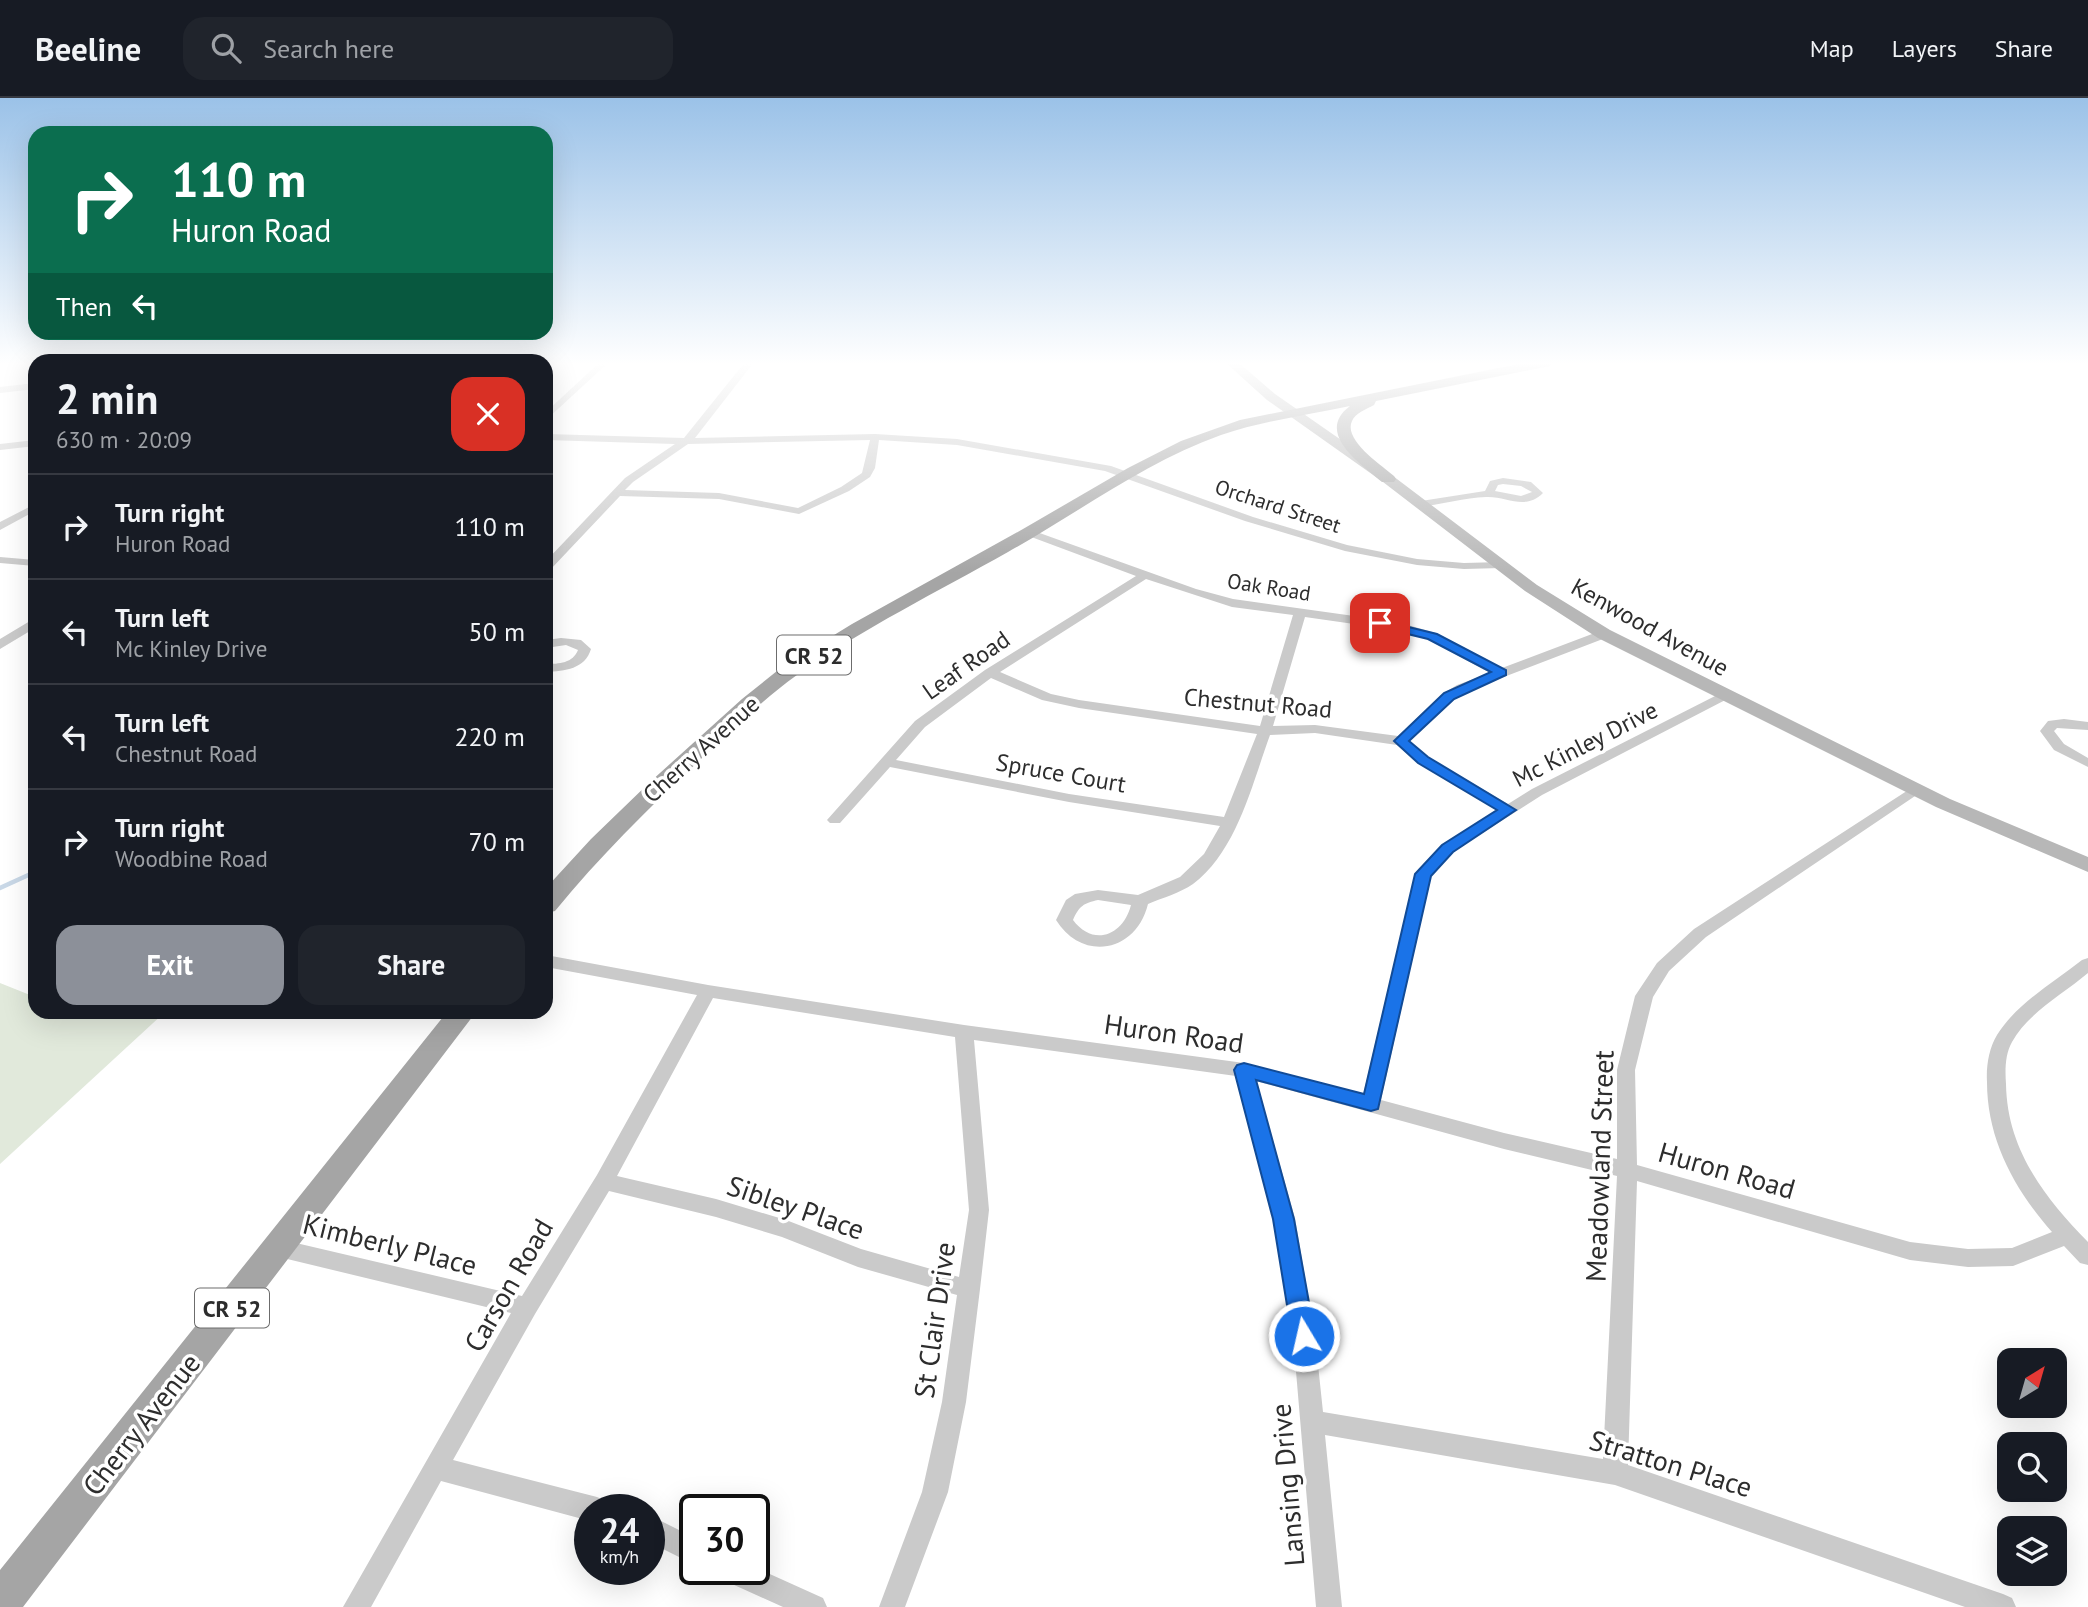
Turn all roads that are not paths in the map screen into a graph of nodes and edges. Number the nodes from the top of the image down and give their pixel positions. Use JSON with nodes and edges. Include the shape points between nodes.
{"nodes":[{"id":1,"x":693,"y":432,"type":"edge"},
{"id":2,"x":1213,"y":432,"type":"edge"},
{"id":3,"x":1322,"y":432,"type":"edge"},
{"id":4,"x":1344,"y":432,"type":"edge"},
{"id":5,"x":553,"y":437,"type":"edge"},
{"id":6,"x":875,"y":437,"type":"junction"},
{"id":7,"x":686,"y":440,"type":"junction"},
{"id":8,"x":28,"y":444,"type":"edge"},
{"id":9,"x":0,"y":446,"type":"edge"},
{"id":10,"x":1127,"y":472,"type":"junction"},
{"id":11,"x":1388,"y":479,"type":"junction"},
{"id":12,"x":616,"y":492,"type":"junction"},
{"id":13,"x":1490,"y":493,"type":"dead end"},
{"id":14,"x":1422,"y":504,"type":"junction"},
{"id":15,"x":28,"y":511,"type":"edge"},
{"id":16,"x":0,"y":527,"type":"edge"},
{"id":17,"x":1030,"y":533,"type":"junction"},
{"id":18,"x":0,"y":560,"type":"edge"},
{"id":19,"x":553,"y":560,"type":"edge"},
{"id":20,"x":28,"y":563,"type":"edge"},
{"id":21,"x":1502,"y":565,"type":"junction"},
{"id":22,"x":1145,"y":575,"type":"junction"},
{"id":23,"x":1300,"y":613,"type":"junction"},
{"id":24,"x":28,"y":627,"type":"edge"},
{"id":25,"x":1604,"y":634,"type":"junction"},
{"id":26,"x":553,"y":643,"type":"edge"},
{"id":27,"x":0,"y":645,"type":"edge"},
{"id":28,"x":553,"y":667,"type":"edge"},
{"id":29,"x":990,"y":673,"type":"junction"},
{"id":30,"x":1501,"y":673,"type":"junction"},
{"id":31,"x":1726,"y":695,"type":"junction"},
{"id":32,"x":2088,"y":726,"type":"edge"},
{"id":33,"x":1265,"y":731,"type":"junction"},
{"id":34,"x":1401,"y":741,"type":"junction"},
{"id":35,"x":886,"y":762,"type":"junction"},
{"id":36,"x":2088,"y":763,"type":"edge"},
{"id":37,"x":1916,"y":789,"type":"junction"},
{"id":38,"x":1508,"y":810,"type":"junction"},
{"id":39,"x":835,"y":820,"type":"dead end"},
{"id":40,"x":1230,"y":823,"type":"junction"},
{"id":41,"x":2088,"y":865,"type":"edge"},
{"id":42,"x":553,"y":897,"type":"edge"},
{"id":43,"x":1140,"y":901,"type":"junction"},
{"id":44,"x":553,"y":962,"type":"edge"},
{"id":45,"x":2088,"y":964,"type":"edge"},
{"id":46,"x":708,"y":991,"type":"junction"},
{"id":47,"x":457,"y":1019,"type":"edge"},
{"id":48,"x":964,"y":1032,"type":"junction"},
{"id":49,"x":1244,"y":1070,"type":"junction"},
{"id":50,"x":1371,"y":1103,"type":"junction"},
{"id":51,"x":1627,"y":1170,"type":"junction"},
{"id":52,"x":604,"y":1181,"type":"junction"},
{"id":53,"x":2067,"y":1235,"type":"junction"},
{"id":54,"x":279,"y":1248,"type":"junction"},
{"id":55,"x":2088,"y":1256,"type":"edge"},
{"id":56,"x":969,"y":1289,"type":"junction"},
{"id":57,"x":527,"y":1307,"type":"junction"},
{"id":58,"x":1310,"y":1420,"type":"junction"},
{"id":59,"x":438,"y":1468,"type":"junction"},
{"id":60,"x":1615,"y":1473,"type":"junction"},
{"id":61,"x":574,"y":1504,"type":"edge"},
{"id":62,"x":764,"y":1585,"type":"edge"},
{"id":63,"x":1966,"y":1601,"type":"edge"},
{"id":64,"x":0,"y":1604,"type":"edge"},
{"id":65,"x":356,"y":1607,"type":"edge"},
{"id":66,"x":814,"y":1607,"type":"edge"},
{"id":67,"x":892,"y":1607,"type":"edge"},
{"id":68,"x":1329,"y":1607,"type":"edge"},
{"id":69,"x":2003,"y":1607,"type":"edge"}],
"edges":[{"from":1,"to":7,"type":"street"},
{"from":2,"to":10,"type":"main road","name":"Cherry Avenue","number":"CR 52"},
{"from":3,"to":11,"type":"main road","name":"Kenwood Avenue"},
{"from":4,"to":11,"type":"main road","via":[[1352,447]]},
{"from":5,"to":7,"type":"street","name":"Orchard Street"},
{"from":6,"to":7,"type":"street","name":"Orchard Street"},
{"from":6,"to":10,"type":"street","name":"Orchard Street","via":[[926,438]]},
{"from":6,"to":12,"type":"street","via":[[866,475],[794,512],[719,496]]},
{"from":7,"to":12,"type":"street"},
{"from":8,"to":9,"type":"street"},
{"from":10,"to":17,"type":"main road","name":"Cherry Avenue","number":"CR 52"},
{"from":10,"to":21,"type":"street","name":"Orchard Street","via":[[1311,540],[1417,562]]},
{"from":11,"to":14,"type":"main road","name":"Kenwood Avenue"},
{"from":12,"to":19,"type":"street"},
{"from":13,"to":14,"type":"street"},
{"from":14,"to":21,"type":"main road","name":"Kenwood Avenue"},
{"from":15,"to":16,"type":"street"},
{"from":17,"to":22,"type":"street","name":"Oak Road"},
{"from":17,"to":42,"type":"main road","name":"Cherry Avenue","number":"CR 52","via":[[824,649],[776,682],[623,819]]},
{"from":18,"to":20,"type":"street"},
{"from":21,"to":25,"type":"main road","name":"Kenwood Avenue"},
{"from":22,"to":23,"type":"street","name":"Oak Road","via":[[1232,603]]},
{"from":22,"to":29,"type":"street","name":"Leaf Road"},
{"from":23,"to":30,"type":"street","name":"Oak Road","via":[[1397,626],[1448,644]]},
{"from":23,"to":33,"type":"street"},
{"from":24,"to":27,"type":"street"},
{"from":25,"to":30,"type":"street"},
{"from":25,"to":31,"type":"main road","name":"Kenwood Avenue"},
{"from":26,"to":28,"type":"street","via":[[568,641],[584,649],[575,663]]},
{"from":29,"to":33,"type":"street","name":"Chestnut Road","via":[[1047,697],[1079,704]]},
{"from":29,"to":35,"type":"street","name":"Leaf Road","via":[[920,724]]},
{"from":30,"to":34,"type":"street","via":[[1449,696]]},
{"from":31,"to":37,"type":"main road","name":"Kenwood Avenue"},
{"from":31,"to":38,"type":"street","name":"Mc Kinley Drive"},
{"from":32,"to":36,"type":"street","via":[[2053,724],[2047,731],[2063,751]]},
{"from":33,"to":34,"type":"street","name":"Chestnut Road","via":[[1315,729]]},
{"from":33,"to":40,"type":"street"},
{"from":34,"to":38,"type":"street","via":[[1423,760]]},
{"from":35,"to":39,"type":"street","name":"Leaf Road"},
{"from":35,"to":40,"type":"street","name":"Spruce Court","via":[[1056,796]]},
{"from":37,"to":41,"type":"main road","name":"Kenwood Avenue"},
{"from":37,"to":51,"type":"street","name":"Meadowland Street","via":[[1700,933],[1663,967],[1644,996],[1629,1050]]},
{"from":38,"to":50,"type":"street","name":"Mc Kinley Drive","via":[[1448,848],[1423,874]]},
{"from":40,"to":43,"type":"street","via":[[1199,871]]},
{"from":43,"to":43,"type":"street","via":[[1098,895],[1081,898],[1064,920],[1078,936],[1112,940],[1127,932]]},
{"from":44,"to":46,"type":"street","name":"Huron Road"},
{"from":45,"to":53,"type":"street","via":[[2017,1023],[2003,1041],[1998,1059],[1997,1118],[2010,1157]]},
{"from":46,"to":48,"type":"street","name":"Huron Road"},
{"from":46,"to":52,"type":"street","name":"Carson Road"},
{"from":47,"to":54,"type":"main road","name":"Cherry Avenue","number":"CR 52"},
{"from":48,"to":49,"type":"street","name":"Huron Road"},
{"from":48,"to":56,"type":"street","name":"St Clair Drive","via":[[979,1210]]},
{"from":49,"to":50,"type":"street","name":"Huron Road"},
{"from":49,"to":58,"type":"street","name":"Lansing Drive","via":[[1284,1219],[1304,1336]]},
{"from":50,"to":51,"type":"street","name":"Huron Road"},
{"from":51,"to":53,"type":"street","name":"Huron Road","via":[[1910,1251],[1968,1258],[2013,1257]]},
{"from":51,"to":60,"type":"street","name":"Meadowland Street"},
{"from":52,"to":56,"type":"street","name":"Sibley Place","via":[[716,1208],[858,1258]]},
{"from":52,"to":57,"type":"street","name":"Carson Road"},
{"from":53,"to":55,"type":"street"},
{"from":54,"to":57,"type":"street","name":"Kimberly Place"},
{"from":54,"to":64,"type":"main road","name":"Cherry Avenue","number":"CR 52"},
{"from":56,"to":67,"type":"street","name":"St Clair Drive","via":[[954,1402],[935,1492]]},
{"from":57,"to":59,"type":"street","name":"Carson Road"},
{"from":58,"to":60,"type":"street","name":"Stratton Place"},
{"from":58,"to":68,"type":"street","name":"Lansing Drive"},
{"from":59,"to":61,"type":"street"},
{"from":59,"to":65,"type":"street","name":"Carson Road"},
{"from":60,"to":63,"type":"street","name":"Stratton Place"},
{"from":62,"to":66,"type":"street"},
{"from":63,"to":69,"type":"street","name":"Stratton Place"}]}
